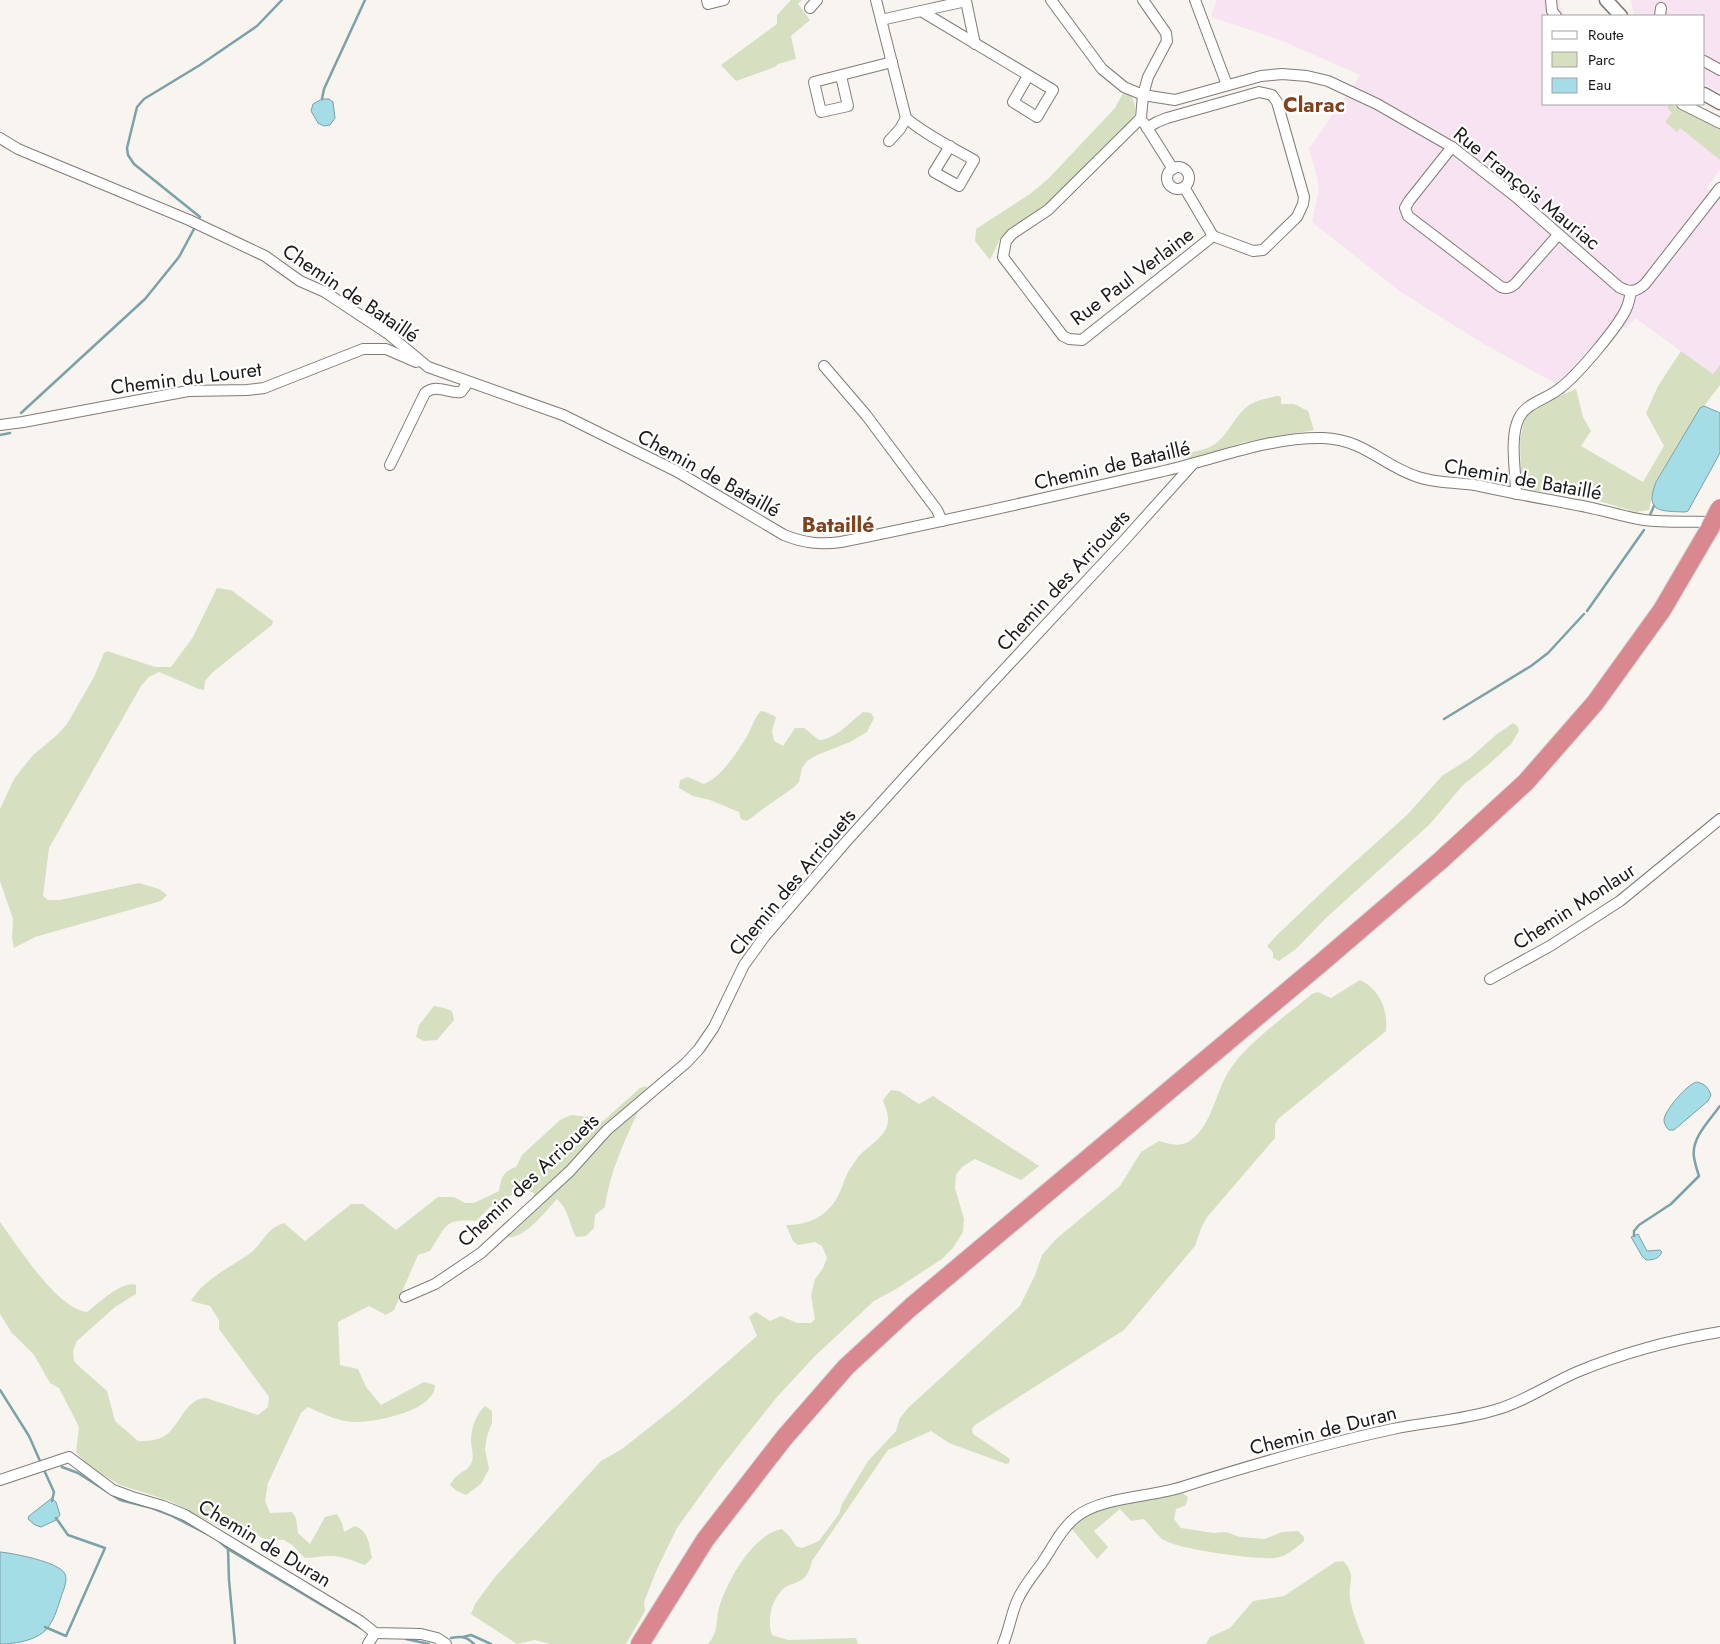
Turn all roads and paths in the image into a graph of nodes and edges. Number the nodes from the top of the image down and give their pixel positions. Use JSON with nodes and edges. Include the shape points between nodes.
{"nodes":[{"id":1,"x":707,"y":0,"type":"edge"},
{"id":2,"x":724,"y":0,"type":"edge"},
{"id":3,"x":876,"y":0,"type":"edge"},
{"id":4,"x":1052,"y":0,"type":"edge"},
{"id":5,"x":1144,"y":0,"type":"edge"},
{"id":6,"x":1195,"y":0,"type":"edge"},
{"id":7,"x":1551,"y":0,"type":"edge"},
{"id":8,"x":1606,"y":0,"type":"edge"},
{"id":9,"x":1620,"y":0,"type":"edge"},
{"id":10,"x":921,"y":11,"type":"junction"},
{"id":11,"x":1555,"y":15,"type":"edge"},
{"id":12,"x":1621,"y":15,"type":"edge"},
{"id":13,"x":881,"y":20,"type":"junction"},
{"id":14,"x":975,"y":44,"type":"junction"},
{"id":15,"x":892,"y":62,"type":"junction"},
{"id":16,"x":1705,"y":62,"type":"edge"},
{"id":17,"x":1720,"y":70,"type":"edge"},
{"id":18,"x":841,"y":76,"type":"dead end"},
{"id":19,"x":1028,"y":76,"type":"dead end"},
{"id":20,"x":1227,"y":85,"type":"junction"},
{"id":21,"x":1143,"y":95,"type":"junction"},
{"id":22,"x":1705,"y":95,"type":"edge"},
{"id":23,"x":1720,"y":103,"type":"edge"},
{"id":24,"x":1684,"y":105,"type":"edge"},
{"id":25,"x":906,"y":118,"type":"junction"},
{"id":26,"x":1141,"y":118,"type":"junction"},
{"id":27,"x":1720,"y":123,"type":"edge"},
{"id":28,"x":1147,"y":128,"type":"junction"},
{"id":29,"x":0,"y":138,"type":"edge"},
{"id":30,"x":889,"y":142,"type":"dead end"},
{"id":31,"x":950,"y":146,"type":"dead end"},
{"id":32,"x":1452,"y":147,"type":"junction"},
{"id":33,"x":1720,"y":188,"type":"edge"},
{"id":34,"x":1558,"y":235,"type":"junction"},
{"id":35,"x":1213,"y":236,"type":"junction"},
{"id":36,"x":1631,"y":292,"type":"junction"},
{"id":37,"x":824,"y":366,"type":"dead end"},
{"id":38,"x":428,"y":367,"type":"junction"},
{"id":39,"x":468,"y":384,"type":"dead end"},
{"id":40,"x":0,"y":425,"type":"edge"},
{"id":41,"x":1192,"y":464,"type":"junction"},
{"id":42,"x":390,"y":466,"type":"dead end"},
{"id":43,"x":1516,"y":494,"type":"junction"},
{"id":44,"x":1720,"y":508,"type":"edge"},
{"id":45,"x":942,"y":521,"type":"junction"},
{"id":46,"x":1715,"y":525,"type":"edge"},
{"id":47,"x":1720,"y":818,"type":"edge"},
{"id":48,"x":1490,"y":979,"type":"dead end"},
{"id":49,"x":405,"y":1297,"type":"dead end"},
{"id":50,"x":1720,"y":1332,"type":"edge"},
{"id":51,"x":0,"y":1480,"type":"edge"},
{"id":52,"x":375,"y":1633,"type":"junction"},
{"id":53,"x":368,"y":1644,"type":"edge"},
{"id":54,"x":446,"y":1644,"type":"edge"},
{"id":55,"x":640,"y":1644,"type":"edge"},
{"id":56,"x":1003,"y":1644,"type":"edge"}],
"edges":[{"from":1,"to":2,"type":"street","via":[[708,4]]},
{"from":3,"to":13,"type":"street"},
{"from":4,"to":21,"type":"street","name":"Rue François Mauriac","via":[[1102,69],[1124,87]]},
{"from":5,"to":21,"type":"street","via":[[1166,33],[1167,41],[1148,77]]},
{"from":6,"to":20,"type":"street"},
{"from":7,"to":11,"type":"street"},
{"from":8,"to":12,"type":"street"},
{"from":9,"to":12,"type":"street"},
{"from":10,"to":13,"type":"street"},
{"from":10,"to":14,"type":"street"},
{"from":10,"to":14,"type":"street","via":[[966,0]]},
{"from":13,"to":15,"type":"street"},
{"from":14,"to":19,"type":"street"},
{"from":15,"to":18,"type":"street"},
{"from":15,"to":25,"type":"street"},
{"from":16,"to":17,"type":"street"},
{"from":20,"to":21,"type":"street","name":"Rue François Mauriac","via":[[1175,100]]},
{"from":20,"to":32,"type":"street","name":"Rue François Mauriac","via":[[1282,74],[1328,81],[1377,104]]},
{"from":21,"to":26,"type":"street"},
{"from":22,"to":23,"type":"street"},
{"from":24,"to":27,"type":"street"},
{"from":25,"to":30,"type":"street"},
{"from":25,"to":31,"type":"street"},
{"from":26,"to":28,"type":"street"},
{"from":26,"to":35,"type":"street","name":"Rue Paul Verlaine","via":[[1048,210],[1012,234],[1006,241],[1003,257],[1063,336],[1082,340]]},
{"from":28,"to":35,"type":"street","via":[[1174,169],[1187,172],[1188,182],[1184,187]]},
{"from":28,"to":35,"type":"street","name":"Rue Paul Verlaine","via":[[1162,120],[1259,92],[1266,92],[1277,102],[1304,196],[1301,212],[1263,250],[1253,251]]},
{"from":29,"to":38,"type":"street","name":"Chemin de Bataillé","via":[[18,149],[189,220],[266,256],[300,281],[325,292],[387,333]]},
{"from":32,"to":34,"type":"street","name":"Rue François Mauriac"},
{"from":32,"to":34,"type":"street","via":[[1409,201],[1405,208],[1408,216],[1506,289],[1515,284]]},
{"from":33,"to":36,"type":"street","via":[[1645,284]]},
{"from":34,"to":36,"type":"street","name":"Rue François Mauriac","via":[[1619,287]]},
{"from":36,"to":43,"type":"street","via":[[1616,325],[1571,379],[1523,411],[1519,418],[1514,439]]},
{"from":37,"to":45,"type":"street","via":[[866,415]]},
{"from":38,"to":40,"type":"street","name":"Chemin du Louret","via":[[386,348],[374,348],[264,388],[188,391]]},
{"from":38,"to":45,"type":"street","name":"Chemin de Bataillé","via":[[563,416],[676,471],[784,535],[800,541],[826,544]]},
{"from":39,"to":42,"type":"street","via":[[461,392],[439,388],[425,393]]},
{"from":41,"to":43,"type":"street","name":"Chemin de Bataillé","via":[[1251,447],[1321,438],[1357,445],[1417,477]]},
{"from":41,"to":45,"type":"street","name":"Chemin de Bataillé"},
{"from":41,"to":49,"type":"street","name":"Chemin des Arriouets","via":[[844,844],[770,930],[744,965],[714,1027],[686,1063],[607,1130],[570,1171],[480,1253],[435,1284]]},
{"from":43,"to":46,"type":"street","name":"Chemin de Bataillé","via":[[1644,520]]},
{"from":44,"to":46,"type":"highway","bridge":true},
{"from":46,"to":55,"type":"highway","via":[[1662,610],[1595,703],[1526,782],[1322,963],[911,1307],[846,1367],[784,1438],[705,1540]]},
{"from":47,"to":48,"type":"street","name":"Chemin Monlaur","via":[[1620,901],[1550,946]]},
{"from":50,"to":56,"type":"street","name":"Chemin de Duran","via":[[1610,1359],[1497,1410],[1393,1429],[1255,1464],[1176,1489],[1087,1509],[1075,1517],[1063,1532],[1022,1591]]},
{"from":51,"to":52,"type":"street","name":"Chemin de Duran","via":[[69,1457],[113,1490],[186,1515]]},
{"from":52,"to":53,"type":"street"},
{"from":52,"to":54,"type":"street","via":[[421,1634],[438,1638]]}]}
